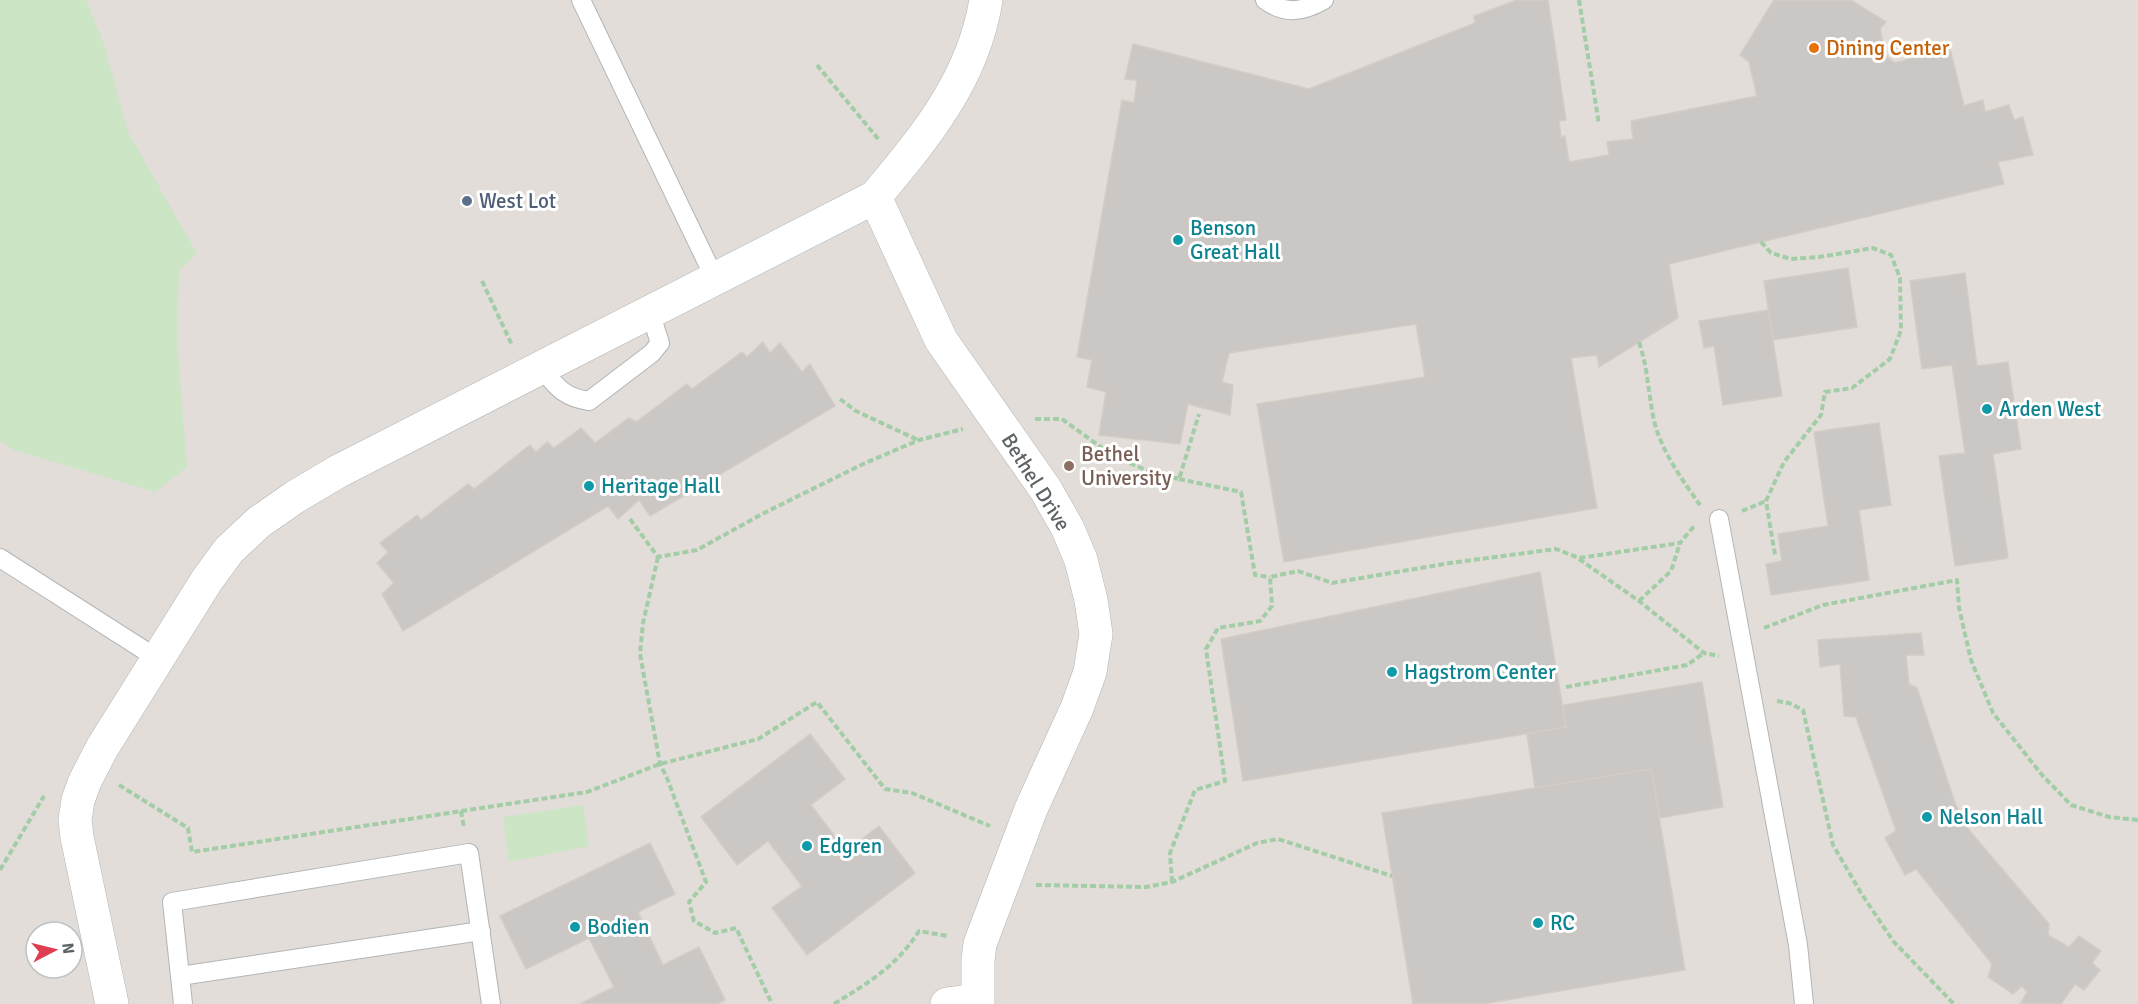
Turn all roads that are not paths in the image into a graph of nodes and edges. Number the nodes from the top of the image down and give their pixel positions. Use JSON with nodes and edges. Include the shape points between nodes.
{"nodes":[{"id":1,"x":580,"y":0,"type":"edge"},
{"id":2,"x":986,"y":0,"type":"edge"},
{"id":3,"x":1265,"y":0,"type":"edge"},
{"id":4,"x":1324,"y":0,"type":"edge"},
{"id":5,"x":875,"y":197,"type":"junction"},
{"id":6,"x":715,"y":279,"type":"junction"},
{"id":7,"x":650,"y":312,"type":"junction"},
{"id":8,"x":542,"y":368,"type":"junction"},
{"id":9,"x":1712,"y":516,"type":"road end"},
{"id":10,"x":0,"y":558,"type":"edge"},
{"id":11,"x":158,"y":659,"type":"junction"},
{"id":12,"x":481,"y":930,"type":"junction"},
{"id":13,"x":180,"y":976,"type":"junction"},
{"id":14,"x":968,"y":1002,"type":"edge"},
{"id":15,"x":112,"y":1004,"type":"edge"},
{"id":16,"x":183,"y":1004,"type":"edge"},
{"id":17,"x":491,"y":1004,"type":"edge"},
{"id":18,"x":1804,"y":1004,"type":"edge"}],
"edges":[{"from":1,"to":6,"type":"lane"},
{"from":2,"to":5,"type":"street","via":[[960,81],[934,124]]},
{"from":3,"to":4,"type":"lane","via":[[1274,7],[1292,11],[1309,9]]},
{"from":5,"to":6,"type":"street"},
{"from":5,"to":14,"type":"street","name":"Bethel Drive","via":[[941,340],[1046,490],[1068,529],[1081,560],[1096,634],[1090,672],[1077,708],[1019,839],[980,944]]},
{"from":6,"to":7,"type":"street"},
{"from":7,"to":8,"type":"street"},
{"from":7,"to":8,"type":"lane","via":[[660,343],[589,401],[561,392]]},
{"from":8,"to":11,"type":"street","via":[[337,472],[259,522],[229,550]]},
{"from":9,"to":18,"type":"lane","via":[[1746,661],[1798,945]]},
{"from":10,"to":11,"type":"lane"},
{"from":11,"to":15,"type":"street","via":[[102,748],[78,800],[75,820]]},
{"from":12,"to":13,"type":"lane"},
{"from":12,"to":13,"type":"lane","via":[[469,853],[172,902]]},
{"from":12,"to":17,"type":"lane"},
{"from":13,"to":16,"type":"lane"}]}
